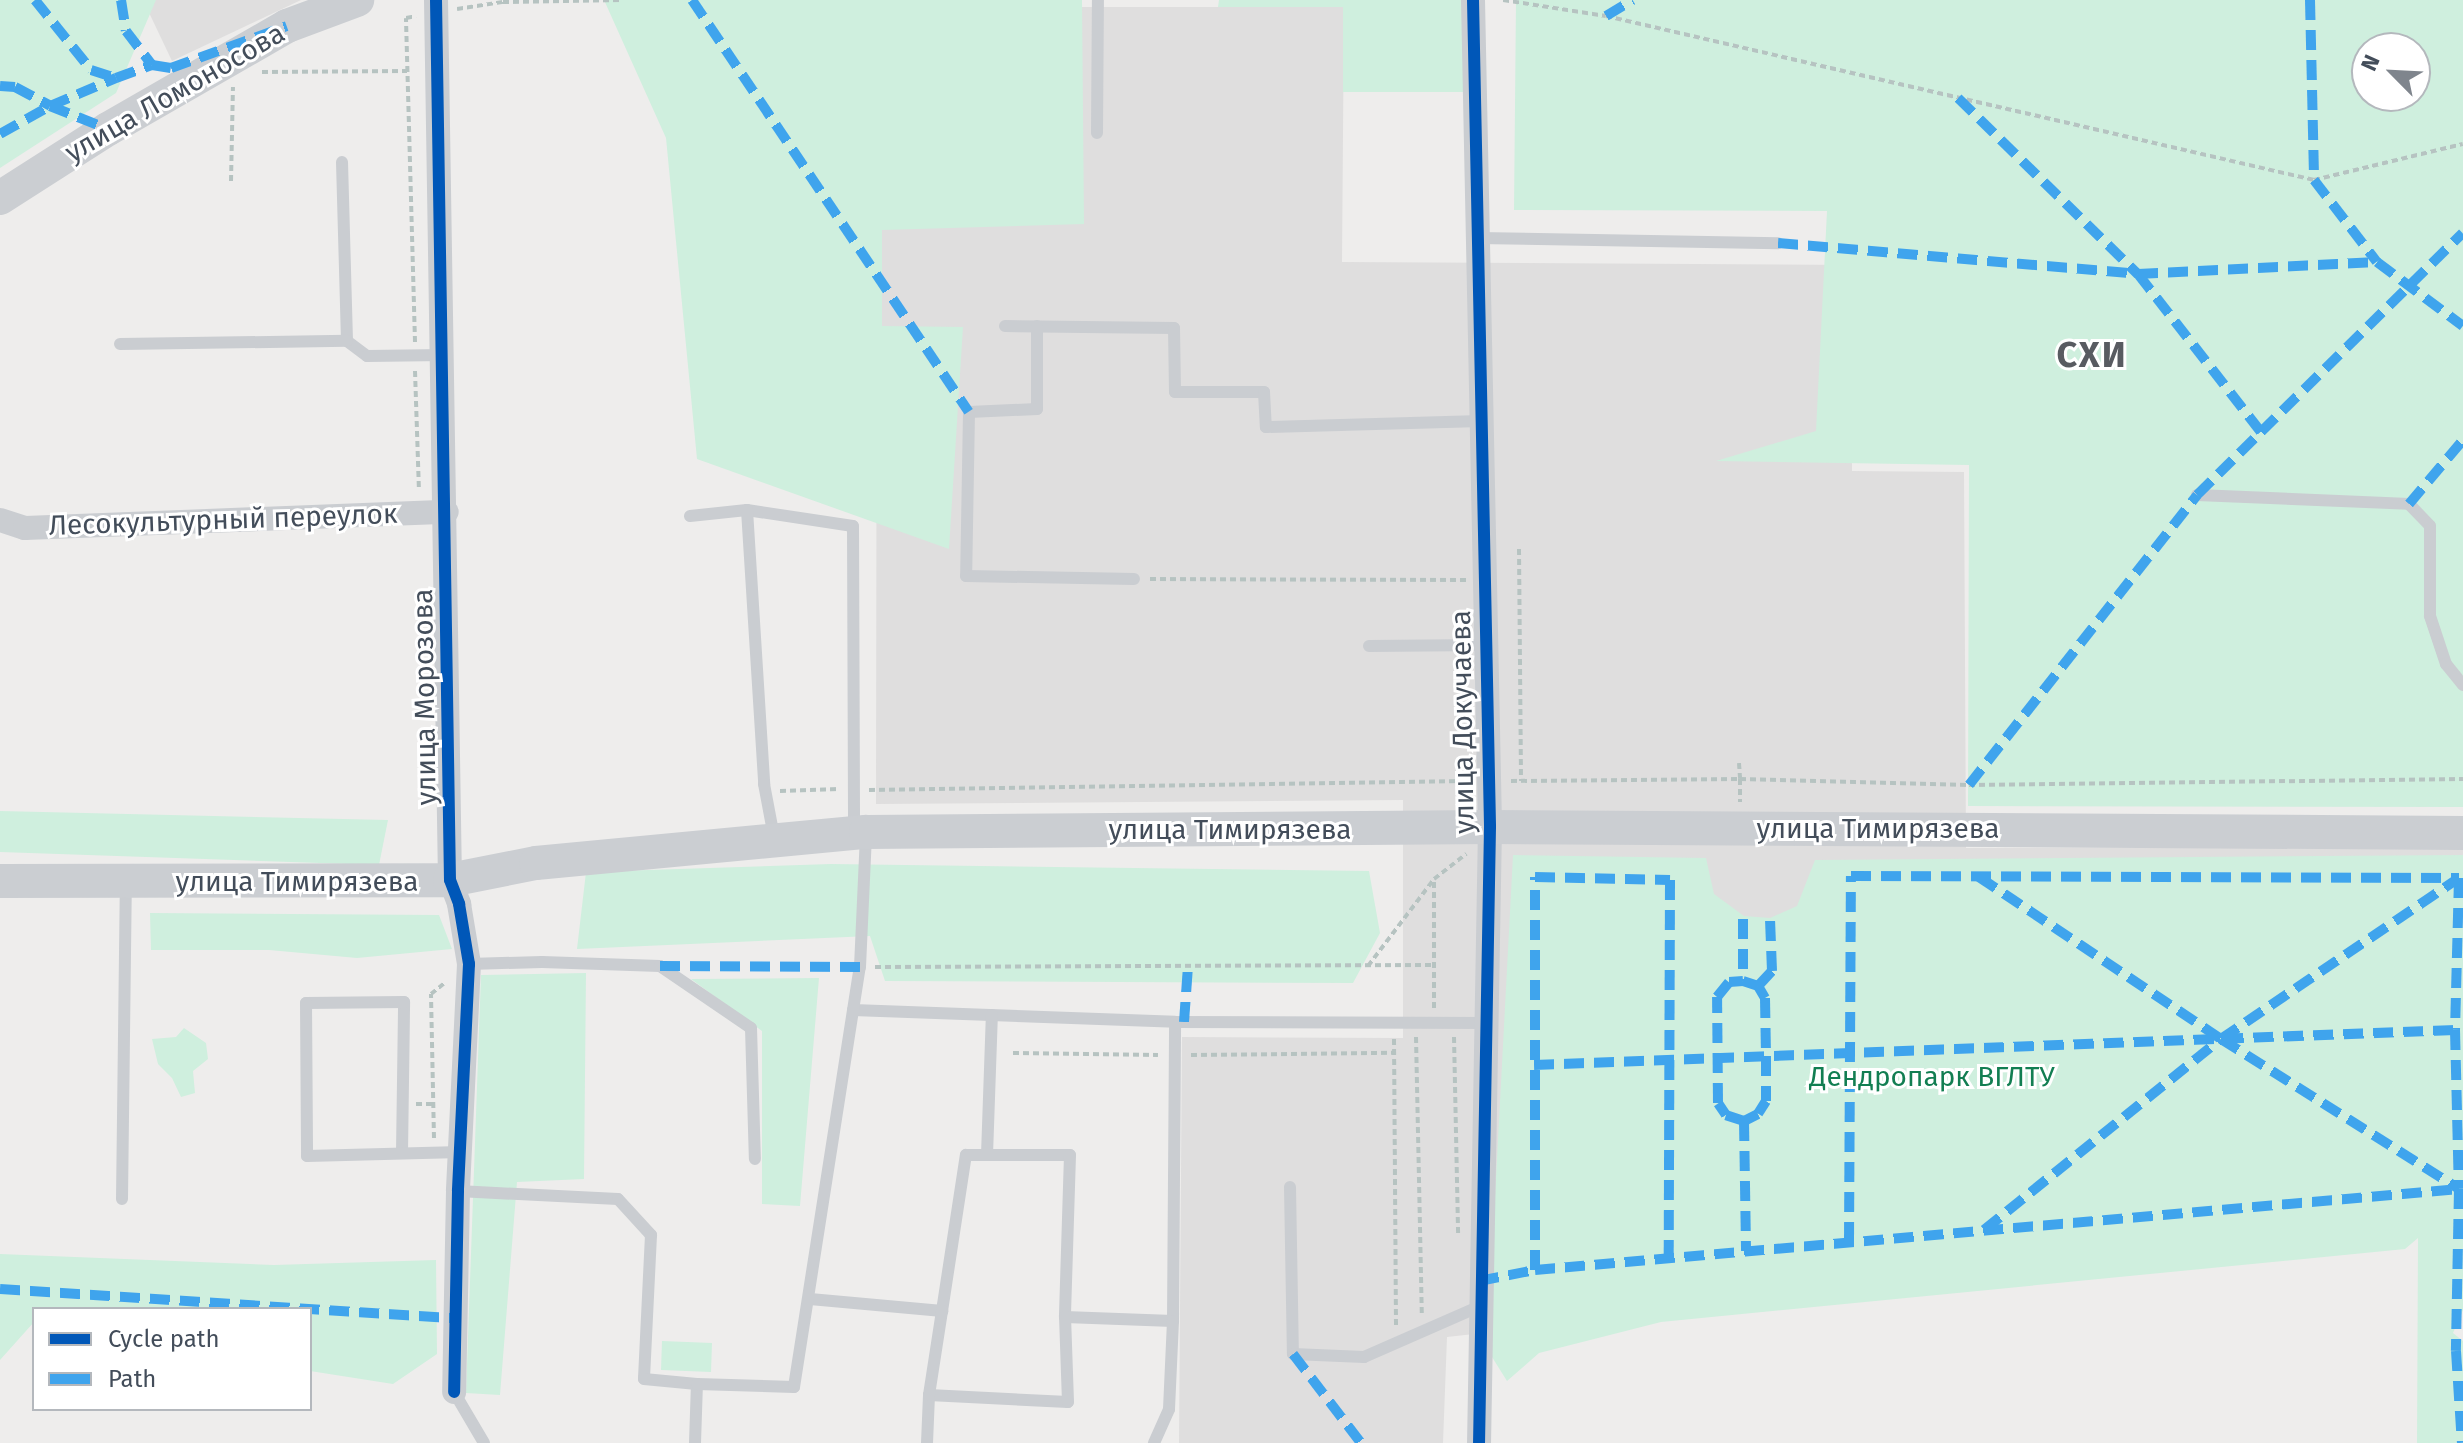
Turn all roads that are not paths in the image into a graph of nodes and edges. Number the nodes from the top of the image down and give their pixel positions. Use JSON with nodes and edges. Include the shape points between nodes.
{"nodes":[{"id":1,"x":357,"y":0,"type":"edge"},
{"id":2,"x":1098,"y":0,"type":"edge"},
{"id":3,"x":1473,"y":0,"type":"edge"},
{"id":4,"x":436,"y":6,"type":"edge"},
{"id":5,"x":1097,"y":133,"type":"dead end"},
{"id":6,"x":342,"y":162,"type":"dead end"},
{"id":7,"x":0,"y":198,"type":"edge"},
{"id":8,"x":1478,"y":238,"type":"junction"},
{"id":9,"x":1778,"y":243,"type":"dead end"},
{"id":10,"x":1005,"y":326,"type":"dead end"},
{"id":11,"x":1037,"y":326,"type":"junction"},
{"id":12,"x":347,"y":341,"type":"junction"},
{"id":13,"x":120,"y":344,"type":"dead end"},
{"id":14,"x":444,"y":355,"type":"junction"},
{"id":15,"x":1481,"y":421,"type":"junction"},
{"id":16,"x":2197,"y":495,"type":"dead end"},
{"id":17,"x":747,"y":510,"type":"junction"},
{"id":18,"x":447,"y":512,"type":"junction"},
{"id":19,"x":690,"y":516,"type":"dead end"},
{"id":20,"x":0,"y":520,"type":"edge"},
{"id":21,"x":1134,"y":579,"type":"road end"},
{"id":22,"x":1485,"y":645,"type":"junction"},
{"id":23,"x":1369,"y":646,"type":"dead end"},
{"id":24,"x":2463,"y":685,"type":"edge"},
{"id":25,"x":1490,"y":827,"type":"junction"},
{"id":26,"x":860,"y":833,"type":"junction"},
{"id":27,"x":2463,"y":833,"type":"edge"},
{"id":28,"x":774,"y":840,"type":"junction"},
{"id":29,"x":450,"y":880,"type":"junction"},
{"id":30,"x":0,"y":881,"type":"edge"},
{"id":31,"x":126,"y":883,"type":"junction"},
{"id":32,"x":469,"y":964,"type":"junction"},
{"id":33,"x":853,"y":1010,"type":"junction"},
{"id":34,"x":992,"y":1015,"type":"junction"},
{"id":35,"x":1175,"y":1022,"type":"junction"},
{"id":36,"x":1487,"y":1023,"type":"junction"},
{"id":37,"x":461,"y":1152,"type":"junction"},
{"id":38,"x":402,"y":1153,"type":"junction"},
{"id":39,"x":987,"y":1155,"type":"junction"},
{"id":40,"x":755,"y":1159,"type":"dead end"},
{"id":41,"x":1290,"y":1187,"type":"dead end"},
{"id":42,"x":458,"y":1191,"type":"junction"},
{"id":43,"x":122,"y":1199,"type":"dead end"},
{"id":44,"x":810,"y":1299,"type":"junction"},
{"id":45,"x":1478,"y":1307,"type":"junction"},
{"id":46,"x":942,"y":1311,"type":"junction"},
{"id":47,"x":1065,"y":1317,"type":"junction"},
{"id":48,"x":1173,"y":1321,"type":"junction"},
{"id":49,"x":697,"y":1384,"type":"junction"},
{"id":50,"x":454,"y":1392,"type":"joint"},
{"id":51,"x":929,"y":1395,"type":"junction"},
{"id":52,"x":484,"y":1443,"type":"edge"},
{"id":53,"x":695,"y":1443,"type":"edge"},
{"id":54,"x":927,"y":1443,"type":"edge"},
{"id":55,"x":1154,"y":1443,"type":"edge"},
{"id":56,"x":1479,"y":1443,"type":"edge"}],
"edges":[{"from":1,"to":7,"type":"main road","name":"улица Ломоносова","via":[[287,26],[230,66],[108,129]]},
{"from":2,"to":5,"type":"lane"},
{"from":3,"to":8,"type":"street","name":"улица Докучаева"},
{"from":4,"to":14,"type":"street","name":"улица Морозова"},
{"from":6,"to":12,"type":"lane"},
{"from":8,"to":9,"type":"lane"},
{"from":8,"to":15,"type":"street","name":"улица Докучаева"},
{"from":10,"to":11,"type":"lane"},
{"from":11,"to":15,"type":"lane","via":[[1174,328],[1175,392],[1264,392],[1266,427]]},
{"from":11,"to":21,"type":"lane","via":[[1037,409],[969,412],[966,576]]},
{"from":12,"to":13,"type":"lane"},
{"from":12,"to":14,"type":"lane","via":[[367,356]]},
{"from":14,"to":18,"type":"street","name":"улица Морозова"},
{"from":15,"to":22,"type":"street","name":"улица Докучаева"},
{"from":16,"to":24,"type":"lane","via":[[2409,504],[2430,526],[2430,616],[2446,664]]},
{"from":17,"to":19,"type":"lane"},
{"from":17,"to":26,"type":"lane","via":[[853,526],[854,788]]},
{"from":17,"to":28,"type":"lane","via":[[765,791]]},
{"from":18,"to":20,"type":"street","name":"Лесокультурный переулок","via":[[25,528]]},
{"from":18,"to":29,"type":"street","name":"улица Морозова"},
{"from":22,"to":23,"type":"lane"},
{"from":22,"to":25,"type":"street","name":"улица Докучаева"},
{"from":25,"to":26,"type":"main road","name":"улица Тимирязева"},
{"from":25,"to":27,"type":"main road","name":"улица Тимирязева"},
{"from":25,"to":36,"type":"street","name":"улица Докучаева"},
{"from":26,"to":28,"type":"main road","name":"улица Тимирязева"},
{"from":26,"to":33,"type":"lane","via":[[860,967]]},
{"from":28,"to":29,"type":"main road","name":"улица Тимирязева","via":[[536,863]]},
{"from":29,"to":31,"type":"main road","name":"улица Тимирязева"},
{"from":29,"to":32,"type":"street","name":"улица Морозова"},
{"from":30,"to":31,"type":"main road","name":"улица Тимирязева"},
{"from":31,"to":43,"type":"lane"},
{"from":32,"to":37,"type":"street","name":"улица Морозова"},
{"from":32,"to":40,"type":"lane","via":[[660,966],[751,1028]]},
{"from":33,"to":34,"type":"lane"},
{"from":33,"to":44,"type":"lane"},
{"from":34,"to":35,"type":"lane"},
{"from":34,"to":39,"type":"lane"},
{"from":35,"to":36,"type":"lane"},
{"from":35,"to":48,"type":"lane"},
{"from":36,"to":45,"type":"street","name":"улица Докучаева"},
{"from":37,"to":38,"type":"lane"},
{"from":37,"to":42,"type":"street","name":"улица Морозова"},
{"from":38,"to":38,"type":"lane","via":[[307,1156],[306,1003],[404,1002]]},
{"from":39,"to":46,"type":"lane","via":[[966,1155]]},
{"from":39,"to":47,"type":"lane","via":[[1070,1155]]},
{"from":41,"to":45,"type":"lane","via":[[1293,1354],[1364,1357]]},
{"from":42,"to":49,"type":"lane","via":[[618,1199],[651,1235],[644,1379]]},
{"from":42,"to":50,"type":"street","name":"улица Морозова"},
{"from":44,"to":46,"type":"lane"},
{"from":44,"to":49,"type":"lane","via":[[794,1387]]},
{"from":45,"to":56,"type":"street","name":"улица Докучаева"},
{"from":46,"to":51,"type":"lane"},
{"from":47,"to":48,"type":"lane"},
{"from":47,"to":51,"type":"lane","via":[[1068,1402]]},
{"from":48,"to":55,"type":"lane","via":[[1169,1409]]},
{"from":49,"to":53,"type":"lane"},
{"from":50,"to":52,"type":"lane"},
{"from":51,"to":54,"type":"lane"}]}
